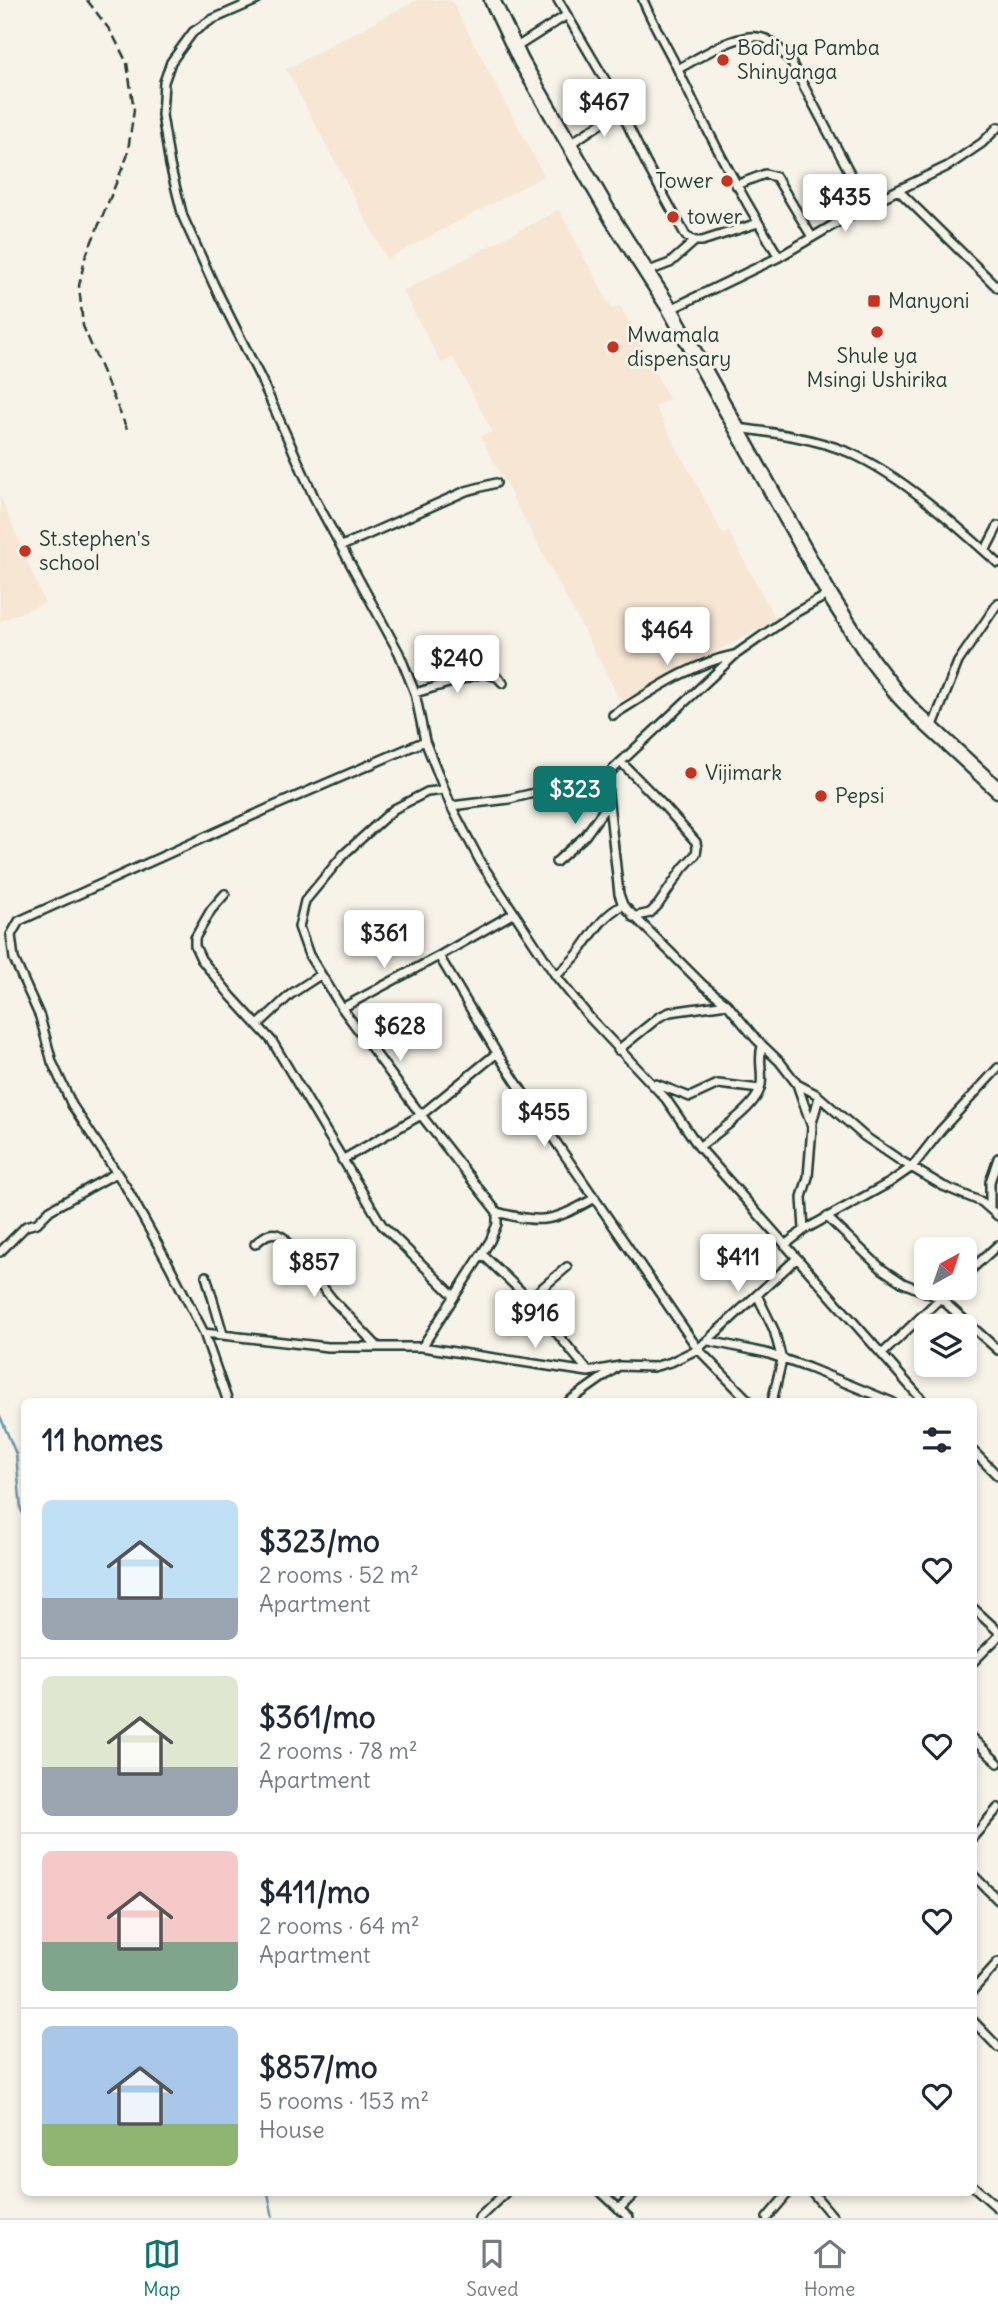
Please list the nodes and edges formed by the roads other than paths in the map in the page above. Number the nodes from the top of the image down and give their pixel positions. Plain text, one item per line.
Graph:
1 (257, 0) edge
2 (492, 0) edge
3 (558, 0) edge
4 (643, 0) edge
5 (567, 15) junction
6 (514, 48) junction
7 (678, 69) junction
8 (621, 110) junction
9 (998, 127) edge
10 (570, 144) junction
11 (736, 185) junction
12 (898, 190) junction
13 (867, 205) junction
14 (758, 223) junction
15 (812, 237) junction
16 (695, 242) junction
17 (779, 257) junction
18 (646, 272) junction
19 (998, 288) edge
20 (670, 309) junction
21 (738, 428) junction
22 (496, 483) dead end
23 (998, 526) edge
24 (342, 546) junction
25 (985, 551) junction
26 (998, 563) edge
27 (830, 594) junction
28 (998, 603) edge
29 (735, 655) junction
30 (503, 684) dead end
31 (415, 693) junction
32 (613, 715) dead end
33 (932, 729) junction
34 (425, 741) junction
35 (622, 763) junction
36 (606, 776) junction
37 (444, 790) junction
38 (998, 790) edge
39 (608, 804) junction
40 (452, 806) junction
41 (556, 862) dead end
42 (225, 894) dead end
43 (623, 905) junction
44 (514, 913) junction
45 (633, 916) junction
46 (439, 956) junction
47 (320, 975) junction
48 (556, 976) junction
49 (727, 1004) junction
50 (342, 1008) junction
51 (258, 1025) junction
52 (762, 1046) junction
53 (618, 1050) junction
54 (497, 1054) junction
55 (998, 1068) edge
56 (649, 1081) junction
57 (797, 1084) junction
58 (760, 1089) junction
59 (820, 1097) junction
60 (421, 1115) junction
61 (812, 1123) junction
62 (699, 1147) junction
63 (998, 1158) edge
64 (342, 1160) junction
65 (912, 1167) junction
66 (116, 1173) junction
67 (594, 1198) junction
68 (990, 1208) junction
69 (497, 1212) junction
70 (998, 1216) edge
71 (827, 1217) junction
72 (804, 1230) junction
73 (255, 1244) dead end
74 (785, 1245) junction
75 (998, 1245) edge
76 (0, 1252) edge
77 (482, 1254) junction
78 (796, 1259) junction
79 (977, 1264) edge
80 (567, 1267) dead end
81 (206, 1276) dead end
82 (914, 1287) edge
83 (453, 1295) junction
84 (757, 1295) junction
85 (529, 1299) junction
86 (938, 1300) edge
87 (942, 1300) edge
88 (204, 1333) junction
89 (223, 1334) junction
90 (709, 1340) junction
91 (377, 1346) junction
92 (422, 1347) junction
93 (698, 1349) junction
94 (998, 1350) edge
95 (882, 1354) junction
96 (782, 1360) junction
97 (620, 1366) junction
98 (589, 1372) junction
99 (227, 1398) edge
100 (574, 1398) edge
101 (746, 1398) edge
102 (773, 1398) edge
103 (882, 1398) edge
104 (920, 1398) edge
105 (977, 1455) edge
106 (998, 1476) edge
107 (977, 1612) edge
108 (998, 1631) edge
109 (998, 1637) edge
110 (977, 1658) edge
111 (977, 1743) edge
112 (998, 1763) edge
113 (998, 1808) edge
114 (977, 1832) edge
115 (977, 1879) edge
116 (998, 1900) edge
117 (998, 1962) edge
118 (977, 1986) edge
119 (977, 2025) edge
120 (998, 2047) edge
121 (977, 2190) edge
122 (502, 2196) edge
123 (605, 2196) edge
124 (632, 2196) edge
125 (785, 2196) edge
126 (816, 2196) edge
127 (998, 2208) edge
128 (619, 2209) junction
129 (479, 2218) edge
130 (629, 2218) edge
131 (767, 2218) edge
132 (834, 2218) edge

1 - 24 street
2 - 6 highway
3 - 5 street
4 - 7 street
5 - 6 street
5 - 8 street
6 - 10 highway
7 - 11 street
7 - 13 street
8 - 10 street
8 - 16 street
9 - 12 street
10 - 18 highway
11 - 14 street
11 - 15 street
12 - 13 street
12 - 19 street
13 - 15 street
14 - 16 street
14 - 17 street
15 - 17 street
16 - 18 street
17 - 20 street
18 - 20 highway
20 - 21 highway
21 - 25 street
21 - 27 highway
22 - 24 street
23 - 25 street
24 - 31 street
25 - 26 street
27 - 29 street
27 - 33 highway
28 - 33 street
29 - 32 street
29 - 35 street
30 - 31 street
31 - 34 street
33 - 38 highway
34 - 37 street
34 - 66 street
35 - 36 street
35 - 45 street
36 - 39 street
36 - 40 street
37 - 40 street
37 - 47 street
39 - 41 street
39 - 43 street
40 - 44 street
42 - 51 street
43 - 45 street
43 - 48 street
44 - 46 street
44 - 48 street
45 - 49 street
46 - 50 street
46 - 54 street
47 - 50 street
47 - 51 street
48 - 53 street
49 - 52 street
49 - 53 street
50 - 60 street
51 - 64 street
52 - 57 street
52 - 58 street
53 - 56 street
54 - 60 street
54 - 67 street
55 - 65 street
56 - 58 street
56 - 62 street
57 - 59 street
57 - 61 street
58 - 62 street
59 - 61 street
59 - 65 street
60 - 64 street
60 - 69 street
61 - 72 street
62 - 74 street
63 - 68 street
64 - 83 street
65 - 68 street
65 - 71 street
66 - 76 street
66 - 88 street
67 - 69 street
67 - 93 street
68 - 70 street
69 - 77 street
71 - 72 street
71 - 82 street
72 - 74 street
73 - 91 street
74 - 78 street
75 - 79 street
77 - 83 street
77 - 85 street
78 - 84 street
78 - 95 street
80 - 85 street
81 - 89 street
83 - 92 street
84 - 90 street
84 - 96 street
85 - 98 street
86 - 95 street
87 - 94 street
88 - 89 street
88 - 99 street
89 - 91 street
90 - 93 street
90 - 96 street
91 - 92 street
92 - 98 street
93 - 97 street
93 - 101 street
95 - 104 street
96 - 102 street
96 - 103 street
97 - 98 street
97 - 100 street
105 - 106 street
107 - 108 street
109 - 110 street
111 - 112 street
113 - 114 street
115 - 116 street
117 - 118 street
119 - 120 street
121 - 127 street
122 - 129 street
123 - 128 street
124 - 128 street
125 - 131 street
126 - 132 street
128 - 130 street

